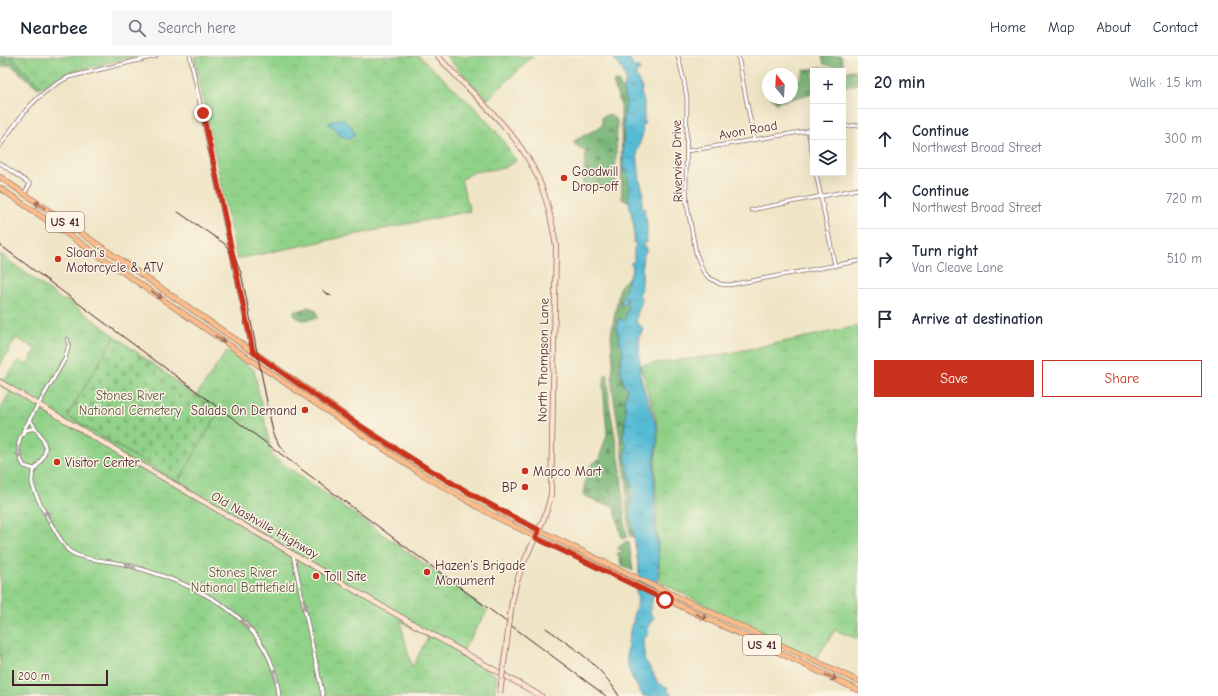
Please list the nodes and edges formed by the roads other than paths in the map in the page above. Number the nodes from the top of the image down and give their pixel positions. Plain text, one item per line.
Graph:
1 (156, 56) edge
2 (190, 56) edge
3 (438, 56) edge
4 (678, 56) edge
5 (738, 56) edge
6 (858, 125) edge
7 (846, 127) edge
8 (808, 130) joint
9 (754, 140) junction
10 (810, 141) edge
11 (0, 146) edge
12 (687, 151) junction
13 (0, 163) edge
14 (817, 176) edge
15 (0, 178) edge
16 (0, 188) edge
17 (858, 189) edge
18 (24, 194) junction
19 (821, 197) junction
20 (19, 200) junction
21 (751, 210) dead end
22 (61, 220) junction
23 (57, 227) junction
24 (858, 261) edge
25 (835, 266) junction
26 (130, 267) junction
27 (126, 274) junction
28 (193, 311) junction
29 (188, 317) junction
30 (67, 339) dead end
31 (253, 352) junction
32 (249, 358) junction
33 (294, 380) junction
34 (0, 382) edge
35 (290, 387) junction
36 (38, 404) junction
37 (345, 415) junction
38 (30, 420) junction
39 (341, 421) junction
40 (36, 430) junction
41 (23, 432) junction
42 (381, 439) junction
43 (377, 446) junction
44 (424, 467) junction
45 (34, 469) junction
46 (420, 473) junction
47 (452, 483) junction
48 (448, 490) junction
49 (539, 530) junction
50 (536, 538) junction
51 (293, 554) junction
52 (775, 642) junction
53 (772, 650) junction
54 (815, 661) junction
55 (812, 668) junction
56 (858, 681) edge
57 (858, 690) edge
58 (500, 695) edge
59 (279, 696) edge
60 (323, 696) edge
61 (542, 696) edge

1 - 11 street
2 - 31 street
3 - 49 main road, North Thompson Lane
4 - 12 street, Riverview Drive
5 - 9 street
6 - 7 street
8 - 9 street, Avon Road
8 - 10 street
9 - 12 street, Avon Road
12 - 25 street, Riverview Drive
13 - 18 street
14 - 19 street
15 - 18 main road, US 41
16 - 20 main road, US 41
17 - 19 street
18 - 20 main road
22 -> 18 main road, US 41
19 - 21 street
19 - 25 street
20 - 23 main road, US 41
22 - 23 main road
22 - 26 main road, US 41
23 - 27 main road, US 41
24 - 25 street, Riverview Drive
26 - 27 main road
26 - 28 main road, US 41
27 -> 29 main road, US 41
28 - 29 main road
28 - 31 main road, US 41
29 -> 32 main road, US 41
30 - 36 street
31 - 32 main road
31 - 33 main road, US 41
32 - 35 main road, US 41
33 - 35 main road
33 - 37 main road, US 41
34 - 36 main road, Old Nashville Highway
35 - 39 main road, US 41
36 - 38 street
36 - 51 main road, Old Nashville Highway
37 - 39 main road
37 - 42 main road, US 41
38 - 40 street
38 - 41 street
39 - 43 main road, US 41
40 - 41 street
40 - 45 street
41 -> 45 street
42 - 43 main road
42 - 44 main road, US 41
43 - 46 main road, US 41
44 - 46 main road
44 - 47 main road, US 41
59 -> 45 street
46 - 48 main road, US 41
47 - 48 main road
47 - 49 main road, US 41
48 - 50 main road, US 41
49 - 50 main road, North Thompson Lane
49 - 52 main road, US 41
50 -> 53 main road, US 41
50 - 58 main road, North Thompson Lane, bridge
51 -> 60 street
51 - 61 main road, Old Nashville Highway
52 - 53 main road
52 - 54 main road, US 41
53 - 55 main road, US 41
54 - 55 main road
54 - 56 main road, US 41
55 -> 57 main road, US 41

